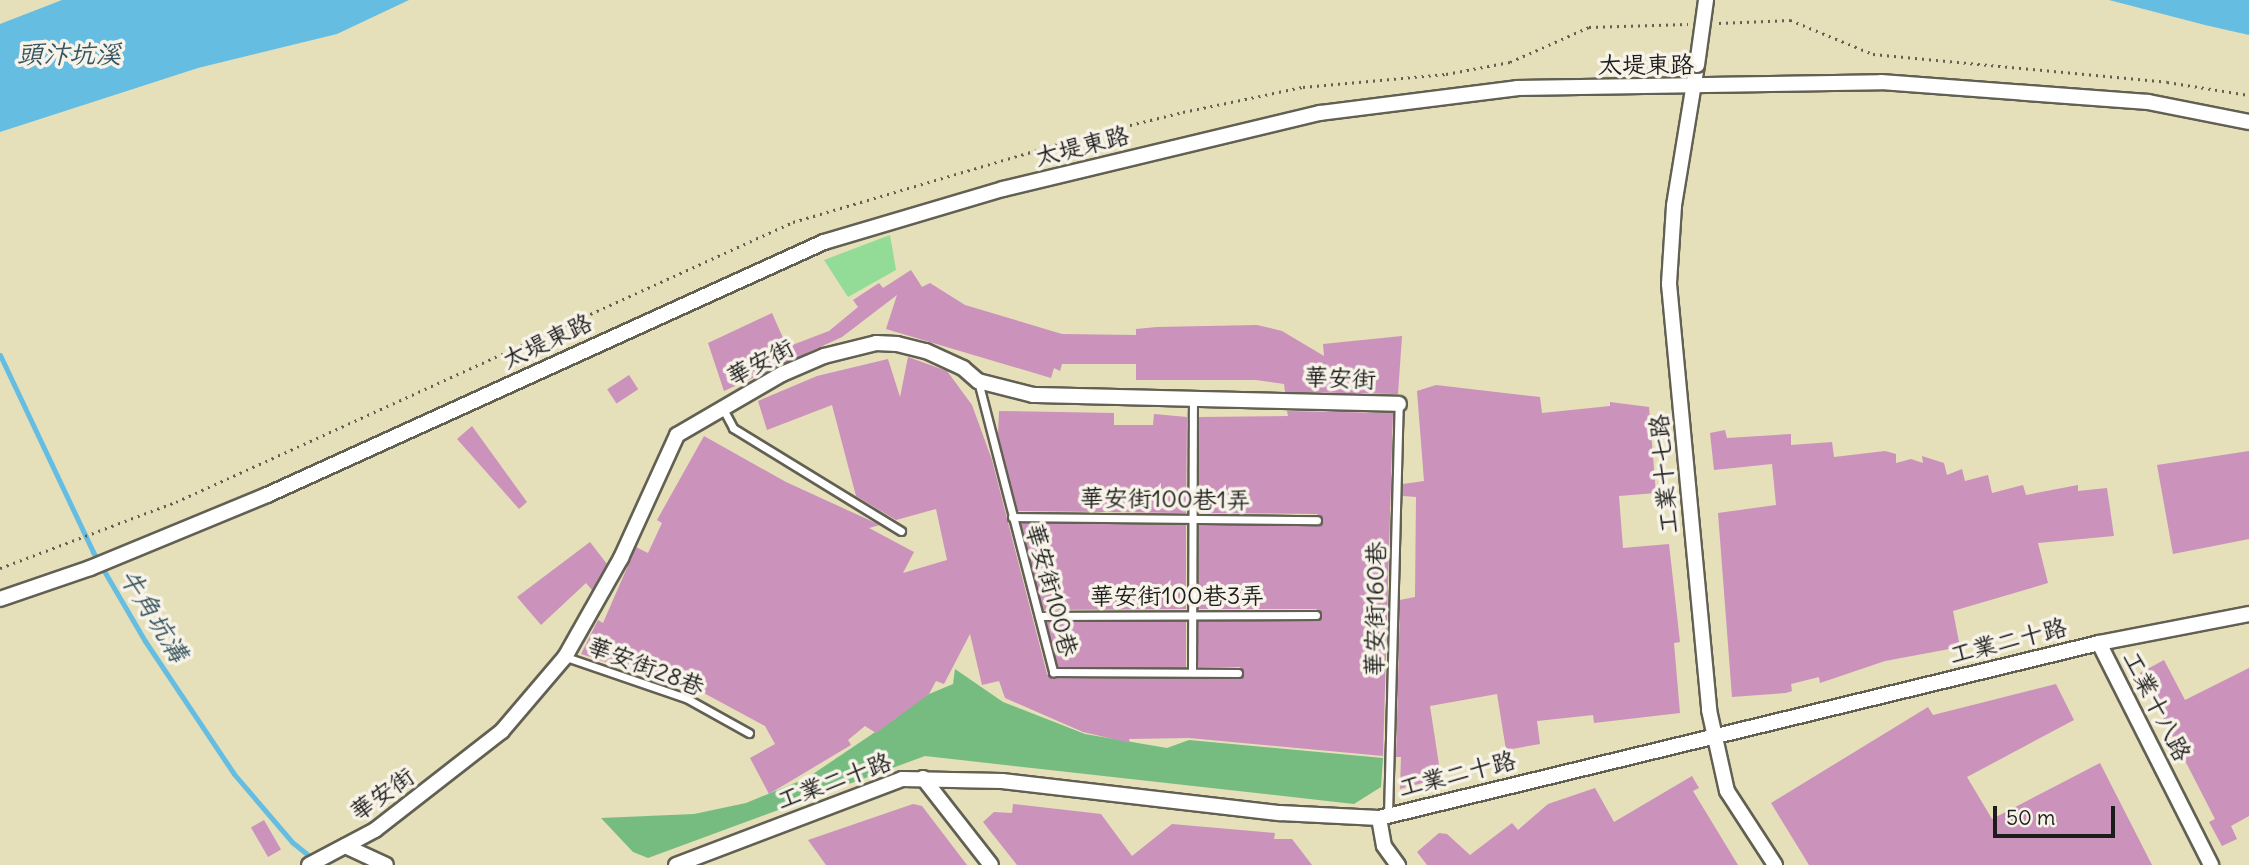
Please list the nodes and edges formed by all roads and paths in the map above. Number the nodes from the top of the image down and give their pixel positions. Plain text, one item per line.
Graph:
1 (1706, 0) edge
2 (1710, 23) dead end
3 (1696, 24) dead end
4 (1690, 88) junction
5 (2249, 95) edge
6 (2249, 122) edge
7 (978, 380) junction
8 (1193, 397) junction
9 (1399, 404) joint
10 (721, 407) junction
11 (1012, 517) junction
12 (1193, 518) junction
13 (1317, 520) dead end
14 (901, 531) dead end
15 (0, 568) edge
16 (0, 599) edge
17 (2249, 614) edge
18 (1193, 615) junction
19 (1316, 615) dead end
20 (1039, 616) junction
21 (2099, 643) junction
22 (565, 657) junction
23 (1192, 672) junction
24 (1238, 673) dead end
25 (749, 733) dead end
26 (1712, 737) junction
27 (923, 778) junction
28 (1384, 816) junction
29 (338, 848) junction
30 (309, 865) edge
31 (386, 865) edge
32 (676, 865) edge
33 (991, 865) edge
34 (1398, 865) edge
35 (1775, 865) edge
36 (2211, 865) edge

1 - 4 street, 工業十七路, bridge
2 - 5 path
3 - 15 path
4 - 6 street, 太堤東路
4 - 16 street, 太堤東路
4 - 26 street, 工業十七路
7 - 8 street, 華安街
7 - 10 street, 華安街
7 - 11 lane, 華安街100巷
8 - 9 street, 華安街
8 - 12 lane
9 - 28 lane, 華安街160巷
10 - 14 lane
10 - 22 street, 華安街
11 - 12 lane, 華安街100巷1弄
11 - 20 lane, 華安街100巷
12 - 13 lane, 華安街100巷1弄
12 - 18 lane
17 - 21 street, 工業二十路
18 - 19 lane, 華安街100巷3弄
18 - 20 lane, 華安街100巷3弄
18 - 23 lane
20 - 23 lane, 華安街100巷
21 - 26 street, 工業二十路
21 - 36 street, 工業十八路
22 - 25 lane, 華安街28巷
22 - 29 street, 華安街
23 - 24 lane, 華安街100巷
26 - 28 street, 工業二十路
26 - 35 street, 工業十七路
27 - 28 street, 工業二十路
27 - 32 street, 工業二十路
27 - 33 street
28 - 34 street
29 - 30 street, 華安街
29 - 31 street

